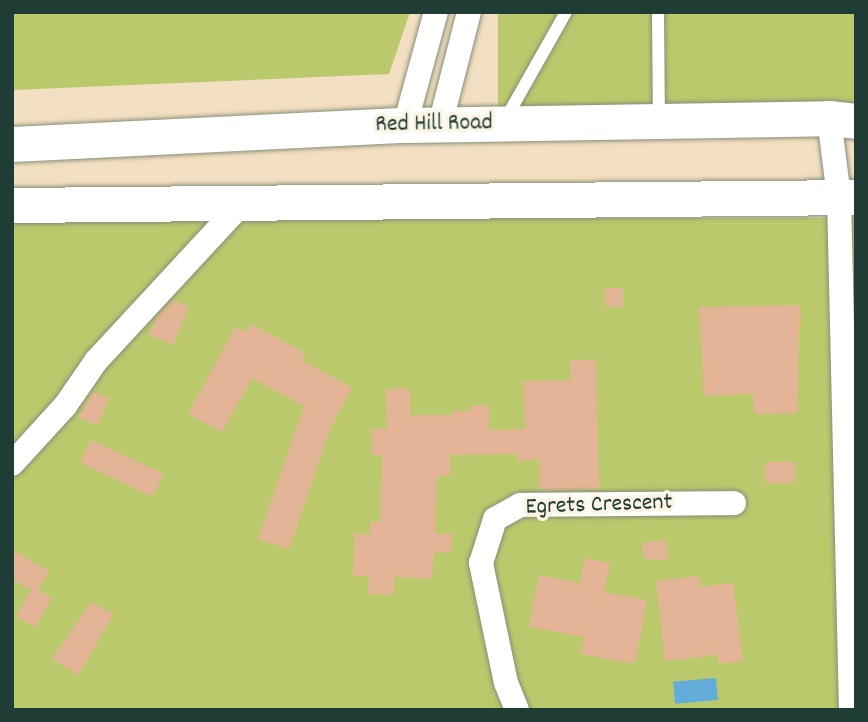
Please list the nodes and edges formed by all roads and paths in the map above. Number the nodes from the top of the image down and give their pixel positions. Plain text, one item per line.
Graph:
1 (436, 12) edge
2 (469, 12) edge
3 (566, 12) edge
4 (658, 12) edge
5 (843, 119) edge
6 (659, 121) junction
7 (503, 124) junction
8 (405, 125) junction
9 (440, 125) junction
10 (12, 144) edge
11 (847, 197) edge
12 (246, 200) junction
13 (12, 205) edge
14 (12, 464) edge
15 (851, 481) edge
16 (734, 503) dead end
17 (517, 710) edge
18 (851, 710) edge

1 - 8 street
2 - 9 street
3 - 7 lane
4 - 6 lane
5 - 6 main road, Red Hill Road
5 - 11 street
6 - 7 main road, Red Hill Road
7 - 9 main road, Red Hill Road
8 - 9 main road, Red Hill Road
8 - 10 main road, Red Hill Road
11 - 12 main road
11 - 15 street
12 - 13 main road
12 - 14 street
15 - 18 street
16 - 17 street, Egrets Crescent

